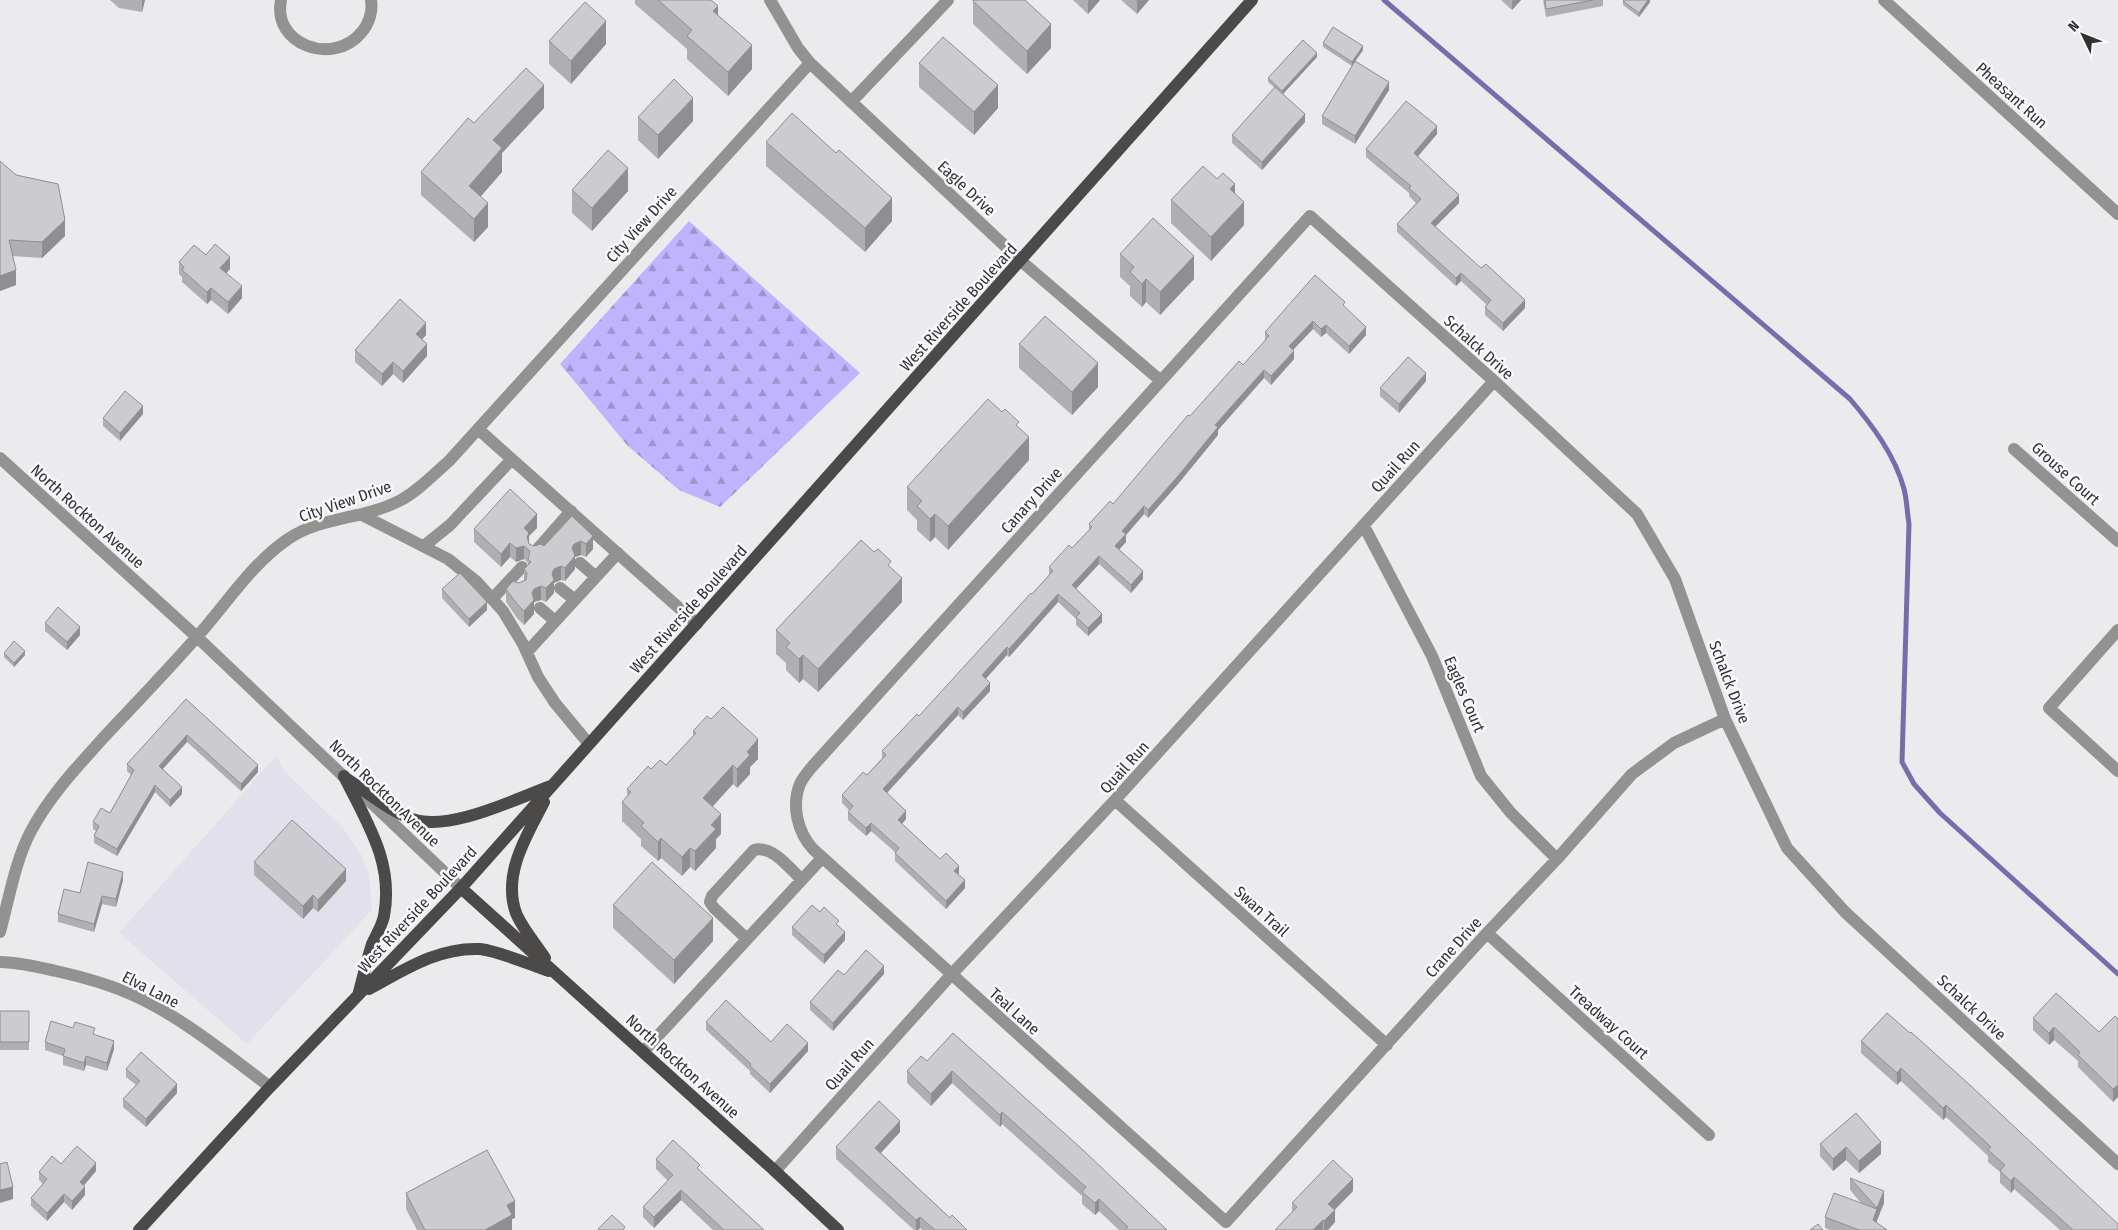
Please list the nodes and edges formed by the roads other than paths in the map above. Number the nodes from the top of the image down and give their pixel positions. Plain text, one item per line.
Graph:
1 (281, 0) edge
2 (372, 0) edge
3 (770, 0) edge
4 (948, 0) edge
5 (1252, 0) edge
6 (1884, 0) edge
7 (810, 64) junction
8 (851, 102) junction
9 (2118, 214) edge
10 (1310, 216) joint
11 (1021, 261) junction
12 (1161, 381) junction
13 (1494, 382) junction
14 (478, 429) junction
15 (2014, 449) dead end
16 (0, 458) edge
17 (512, 459) junction
18 (571, 511) junction
19 (362, 514) junction
20 (1364, 526) junction
21 (2118, 541) edge
22 (424, 546) junction
23 (535, 552) edge
24 (618, 553) junction
25 (580, 563) dead end
26 (522, 567) dead end
27 (596, 577) junction
28 (560, 588) dead end
29 (492, 599) junction
30 (574, 600) junction
31 (540, 608) dead end
32 (556, 621) junction
33 (697, 624) junction
34 (2118, 630) edge
35 (197, 637) junction
36 (527, 652) junction
37 (1725, 719) junction
38 (589, 744) junction
39 (2118, 771) edge
40 (344, 776) junction
41 (553, 785) junction
42 (1115, 800) junction
43 (797, 815) joint
44 (822, 858) junction
45 (1557, 859) junction
46 (802, 880) junction
47 (461, 888) junction
48 (0, 932) edge
49 (1487, 933) junction
50 (747, 939) junction
51 (0, 962) edge
52 (554, 972) junction
53 (951, 975) junction
54 (358, 995) junction
55 (1387, 1045) junction
56 (643, 1052) junction
57 (270, 1087) junction
58 (1709, 1135) dead end
59 (2118, 1164) edge
60 (775, 1171) junction
61 (1226, 1222) joint
62 (139, 1230) edge
63 (838, 1230) edge

1 - 2 street
3 - 7 street, Eagle Drive
4 - 8 street
5 - 11 main road, West Riverside Boulevard
6 - 9 street, Pheasant Run
7 - 8 street, Eagle Drive
7 - 14 street, City View Drive
8 - 11 street, Eagle Drive
10 - 12 street, Canary Drive
10 - 13 street, Schalck Drive
11 - 12 street, Eagle Drive
11 - 33 main road, West Riverside Boulevard
12 - 43 street, Canary Drive
13 - 20 street, Quail Run
13 - 37 street, Schalck Drive
14 - 17 street
14 - 19 street, City View Drive
15 - 21 street, Grouse Court
16 - 35 street, North Rockton Avenue
17 - 18 street
17 - 22 street
18 - 23 street
18 - 24 street
19 - 22 street
19 - 35 street, City View Drive
20 - 42 street, Quail Run
20 - 45 street, Eagles Court
22 - 29 street
24 - 27 street
24 - 33 street
25 - 27 street
26 - 29 street
27 - 30 street
28 - 30 street
29 - 36 street
30 - 32 street
31 - 32 street
32 - 36 street
33 - 38 main road, West Riverside Boulevard
34 - 39 street
35 - 40 street, North Rockton Avenue
35 - 48 street, City View Drive
36 - 38 street
37 - 45 street, Crane Drive
37 - 59 street, Schalck Drive
38 - 41 main road, West Riverside Boulevard
40 - 41 main road
40 - 47 street, North Rockton Avenue
40 - 54 main road
41 - 47 main road, West Riverside Boulevard
41 - 52 main road
42 - 53 street, Quail Run
42 - 55 street, Swan Trail
43 - 44 street, Teal Lane
44 - 46 street
44 - 53 street, Teal Lane
45 - 49 street, Crane Drive
46 - 50 street
46 - 50 street
47 - 52 main road, North Rockton Avenue
47 - 54 main road, West Riverside Boulevard
49 - 55 street, Crane Drive
49 - 58 street, Treadway Court
50 - 56 street
51 - 57 street, Elva Lane
52 - 54 main road
52 - 56 main road, North Rockton Avenue
53 - 60 street, Quail Run
53 - 61 street, Teal Lane
54 - 57 main road, West Riverside Boulevard
55 - 61 street, Crane Drive
56 - 60 main road, North Rockton Avenue
57 - 62 main road, West Riverside Boulevard
60 - 63 main road, North Rockton Avenue

